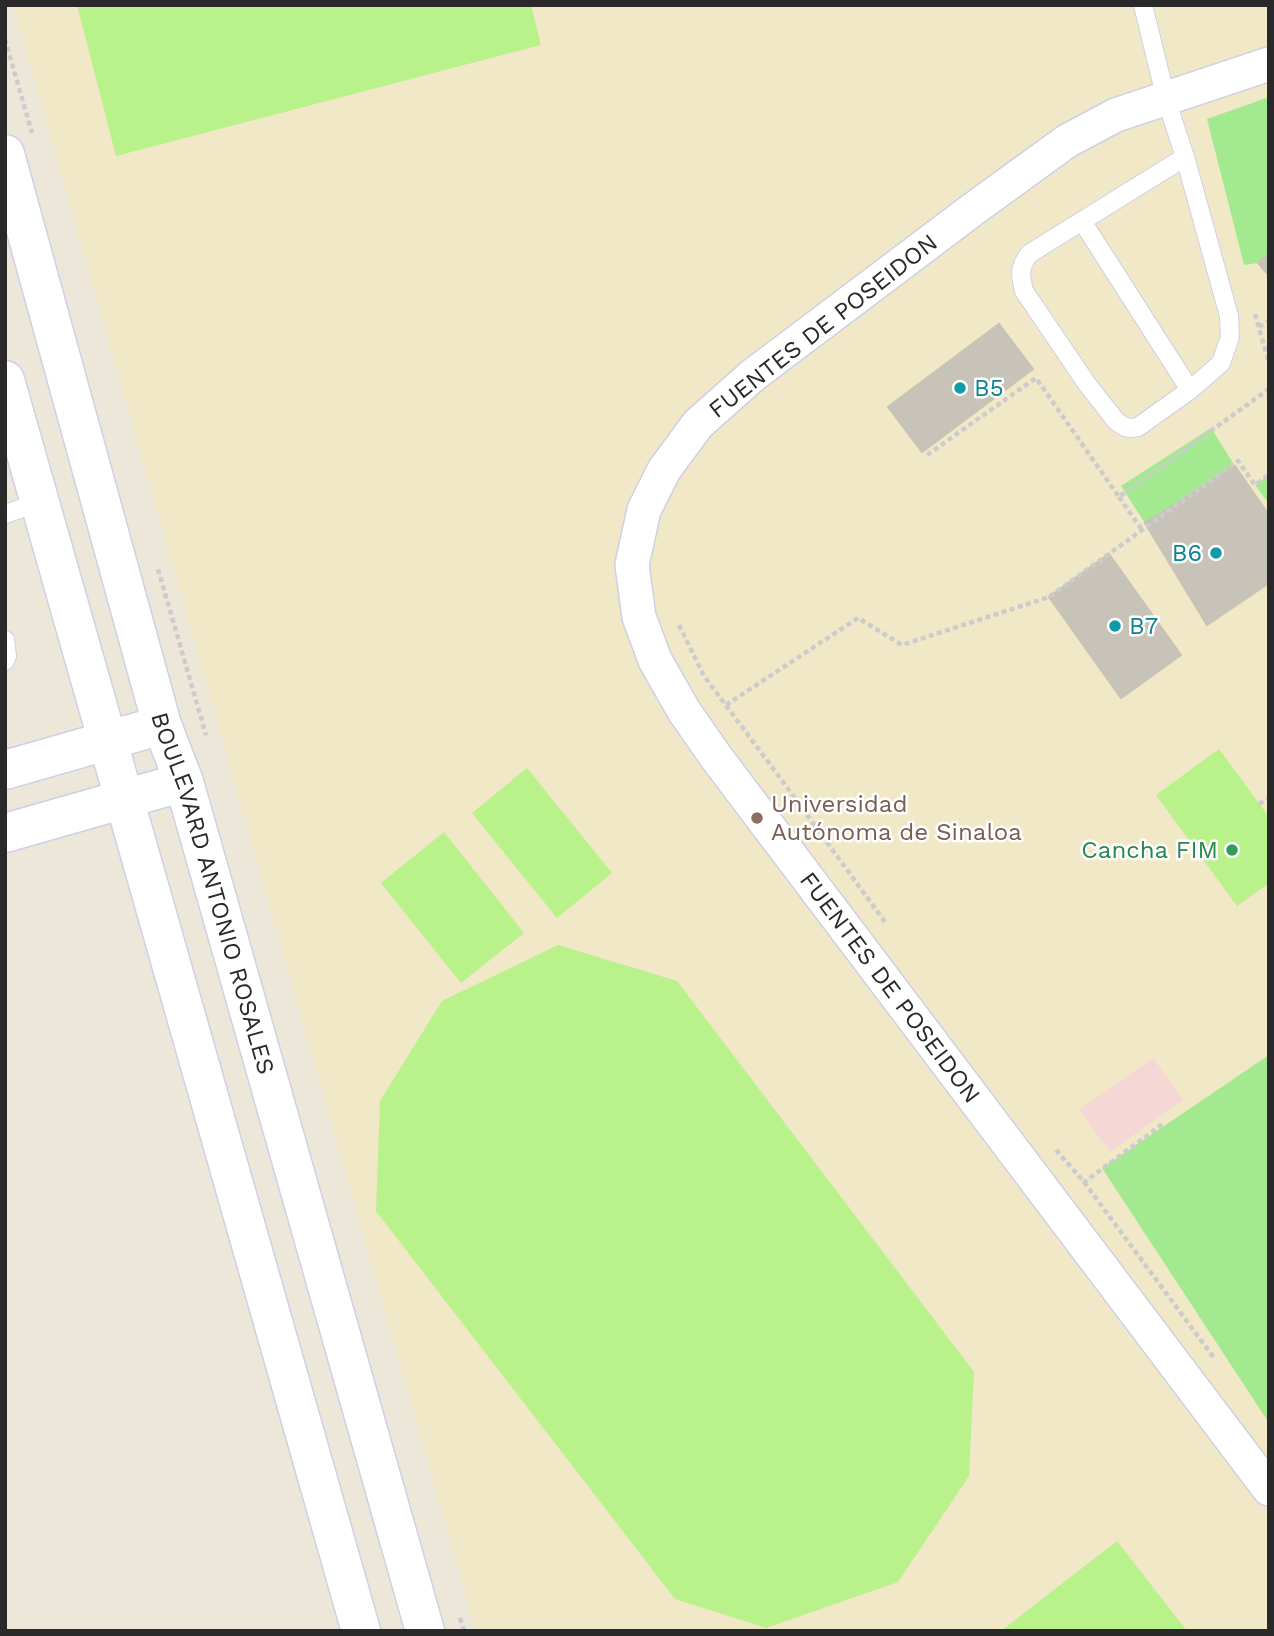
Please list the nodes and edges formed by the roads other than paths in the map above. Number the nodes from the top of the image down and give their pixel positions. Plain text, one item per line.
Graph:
1 (1143, 5) edge
2 (1269, 64) edge
3 (1166, 99) junction
4 (5, 154) edge
5 (1185, 157) junction
6 (1082, 222) junction
7 (5, 380) edge
8 (1190, 390) junction
9 (23, 508) edge
10 (5, 640) edge
11 (5, 661) edge
12 (162, 725) junction
13 (108, 741) junction
14 (5, 770) edge
15 (184, 782) junction
16 (125, 799) junction
17 (5, 833) edge
18 (1269, 1489) edge
19 (361, 1631) edge
20 (425, 1631) edge

1 - 3 lane
2 - 3 street, FUENTES DE POSEIDON
3 - 5 lane
3 - 18 street, FUENTES DE POSEIDON
4 - 12 main road, BOULEVARD ANTONIO ROSALES
5 - 6 lane
5 - 8 lane
6 - 8 lane
6 - 8 lane
7 - 9 main road
9 - 13 main road
10 - 11 lane
12 - 13 main road
12 - 15 main road, BOULEVARD ANTONIO ROSALES
13 - 14 main road
13 - 16 main road
15 - 16 main road
15 - 20 main road, BOULEVARD ANTONIO ROSALES
16 - 17 main road
16 - 19 main road

